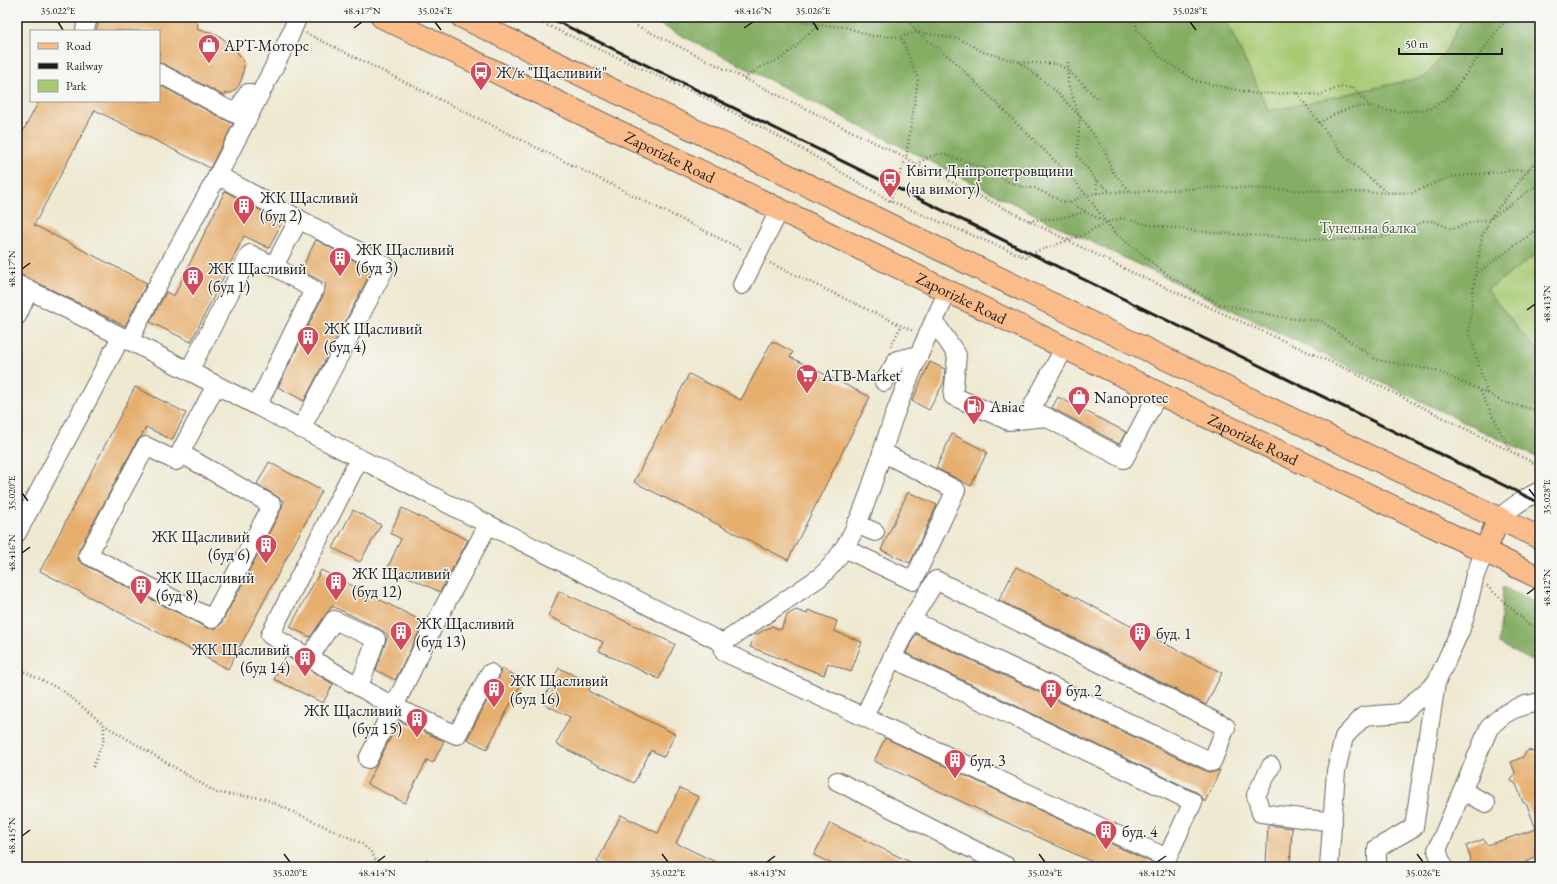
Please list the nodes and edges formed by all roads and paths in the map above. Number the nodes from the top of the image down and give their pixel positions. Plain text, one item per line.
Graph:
1 (89, 17) edge
2 (290, 17) edge
3 (382, 17) edge
4 (462, 17) edge
5 (529, 17) edge
6 (619, 17) edge
7 (785, 17) edge
8 (906, 17) edge
9 (1134, 17) edge
10 (1513, 17) edge
11 (300, 24) edge
12 (820, 25) junction
13 (86, 30) edge
14 (916, 32) junction
15 (901, 37) junction
16 (1019, 62) junction
17 (1068, 62) dead end
18 (1068, 70) junction
19 (160, 74) edge
20 (744, 79) junction
21 (1297, 93) junction
22 (1098, 100) dead end
23 (1370, 106) junction
24 (1080, 117) junction
25 (1319, 123) junction
26 (1540, 153) edge
27 (906, 158) junction
28 (916, 164) junction
29 (1529, 169) junction
30 (217, 175) junction
31 (1096, 180) junction
32 (1540, 182) edge
33 (1111, 192) junction
34 (1131, 192) junction
35 (1097, 193) junction
36 (1387, 193) junction
37 (1085, 195) junction
38 (890, 201) junction
39 (1070, 202) junction
40 (780, 209) junction
41 (1086, 212) junction
42 (299, 219) junction
43 (1490, 219) junction
44 (1029, 221) junction
45 (1107, 222) junction
46 (1540, 227) edge
47 (1067, 240) junction
48 (741, 249) dead end
49 (769, 263) dead end
50 (274, 266) junction
51 (1475, 275) junction
52 (742, 285) dead end
53 (23, 287) edge
54 (948, 290) junction
55 (17, 316) edge
56 (934, 321) junction
57 (901, 326) junction
58 (926, 337) junction
59 (125, 339) junction
60 (894, 341) dead end
61 (1065, 347) junction
62 (919, 355) junction
63 (189, 371) junction
64 (884, 382) dead end
65 (216, 385) junction
66 (1480, 390) junction
67 (1159, 392) junction
68 (1487, 393) junction
69 (257, 406) junction
70 (1540, 411) edge
71 (1047, 417) junction
72 (301, 429) junction
73 (1510, 451) junction
74 (882, 452) junction
75 (180, 453) junction
76 (359, 459) junction
77 (1540, 466) edge
78 (1540, 491) edge
79 (1499, 518) junction
80 (856, 524) junction
81 (488, 525) junction
82 (875, 532) dead end
83 (17, 533) edge
84 (1540, 538) edge
85 (844, 548) junction
86 (1485, 552) junction
87 (1475, 574) junction
88 (1540, 578) edge
89 (911, 620) junction
90 (1540, 631) edge
91 (723, 643) junction
92 (309, 658) junction
93 (892, 658) junction
94 (17, 668) edge
95 (490, 673) dead end
96 (1436, 683) junction
97 (359, 686) junction
98 (1540, 702) edge
99 (394, 707) junction
100 (864, 717) junction
101 (104, 725) junction
102 (368, 759) dead end
103 (1270, 766) dead end
104 (93, 767) dead end
105 (837, 781) dead end
106 (1462, 791) junction
107 (1486, 802) dead end
108 (1333, 822) junction
109 (428, 858) dead end
110 (380, 867) edge
111 (423, 867) edge
112 (1008, 867) edge
113 (1329, 867) edge
114 (1378, 867) edge
115 (1442, 867) edge

1 - 13 street
2 - 19 street
3 - 40 main road, Zaporizke Road
4 - 79 main road, Zaporizke Road
5 - 38 path
6 - 20 path
7 - 12 path
8 - 14 path
9 - 21 path
10 - 23 path
11 - 30 street
11 - 48 path
12 - 15 path
12 - 20 path
14 - 15 path
14 - 16 path
14 - 37 path
15 - 27 path
16 - 18 path
16 - 24 path
17 - 18 path
18 - 22 path
18 - 24 path
20 - 27 path
21 - 23 path
21 - 25 path
23 - 25 path
24 - 31 path
24 - 34 path
25 - 36 path
26 - 29 path
27 - 28 path
27 - 38 path
28 - 39 path
28 - 44 path
29 - 36 path
29 - 43 path
30 - 42 street
30 - 59 street
31 - 33 path
31 - 35 path
32 - 43 path
33 - 34 path
33 - 35 path
34 - 36 path
35 - 37 path
37 - 39 path
37 - 45 path
38 - 47 path
39 - 41 path
40 - 52 street
40 - 54 main road, Zaporizke Road
41 - 44 path
41 - 45 path
42 - 50 street
42 - 72 street
43 - 45 path
43 - 51 path
44 - 47 path
45 - 47 path
45 - 66 path
46 - 51 path
47 - 73 path
49 - 57 path
50 - 63 street
50 - 69 street
51 - 68 path
53 - 55 street
53 - 59 street
54 - 56 street
54 - 61 main road, Zaporizke Road
56 - 58 street
56 - 71 street
57 - 58 path
57 - 60 path
58 - 62 street
59 - 63 street
59 - 83 street
61 - 67 main road, Zaporizke Road
61 - 71 street
62 - 64 street
62 - 74 street
63 - 65 street
65 - 69 street
65 - 75 street
66 - 68 path
66 - 73 path
67 - 71 street
67 - 86 main road, Zaporizke Road
68 - 70 path
69 - 72 street
72 - 76 street
73 - 77 path
74 - 80 street
74 - 85 street
75 - 75 street
76 - 81 street
76 - 92 street
78 - 79 street
79 - 84 main road, Zaporizke Road
79 - 86 main road
80 - 82 street
80 - 85 street
81 - 91 street
81 - 99 street
85 - 91 street
86 - 87 street
86 - 88 main road, Zaporizke Road
87 - 90 path
87 - 96 street
89 - 89 street
89 - 93 street
91 - 100 street
92 - 97 street
92 - 97 street
93 - 100 street
93 - 100 street
94 - 101 path
95 - 99 street
96 - 108 street
96 - 114 street
97 - 99 street
98 - 106 street
99 - 102 street
101 - 104 path
101 - 110 path
103 - 108 street
105 - 112 street
106 - 107 street
106 - 115 street
108 - 113 street
109 - 111 path

